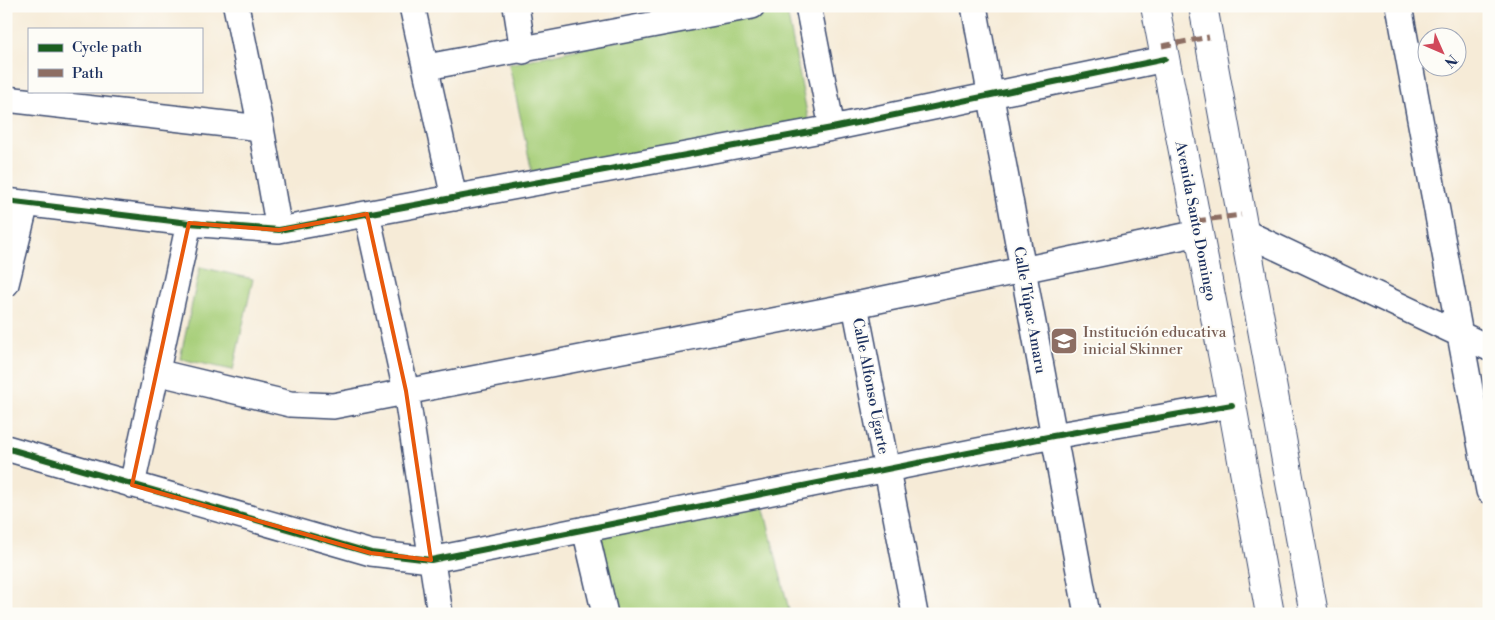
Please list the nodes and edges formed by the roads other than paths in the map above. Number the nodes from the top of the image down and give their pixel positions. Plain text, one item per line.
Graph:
1 (236, 6) edge
2 (412, 6) edge
3 (516, 6) edge
4 (752, 6) edge
5 (808, 6) edge
6 (974, 6) edge
7 (1155, 6) edge
8 (1203, 6) edge
9 (1399, 6) edge
10 (523, 51) junction
11 (1165, 59) junction
12 (427, 67) junction
13 (990, 95) junction
14 (6, 99) edge
15 (261, 128) junction
16 (832, 128) junction
17 (454, 198) junction
18 (16, 202) edge
19 (367, 214) junction
20 (189, 224) junction
21 (279, 230) junction
22 (1244, 232) junction
23 (1198, 233) junction
24 (1022, 268) junction
25 (6, 284) edge
26 (855, 305) junction
27 (1459, 334) junction
28 (1489, 348) edge
29 (156, 372) junction
30 (406, 391) junction
31 (1232, 405) junction
32 (1054, 436) junction
33 (6, 448) edge
34 (887, 468) junction
35 (132, 485) junction
36 (1489, 491) edge
37 (585, 529) junction
38 (431, 560) junction
39 (440, 614) edge
40 (605, 614) edge
41 (915, 614) edge
42 (1087, 614) edge
43 (1270, 614) edge
44 (1314, 614) edge

1 - 15 street
2 - 12 street
3 - 10 street
4 - 10 street
5 - 16 street
6 - 13 street, Calle Túpac Amaru
7 - 11 street, Avenida Santo Domingo
8 - 22 street
9 - 27 street
10 - 12 street
11 - 13 street
11 - 23 street, Avenida Santo Domingo
12 - 17 street
13 - 16 street
13 - 24 street, Calle Túpac Amaru
14 - 15 street
15 - 21 street
16 - 17 street
17 - 19 street
18 - 20 street
18 - 25 street
19 - 21 street
19 - 30 street
20 - 21 street
20 - 29 street
22 - 27 street
22 - 44 street
23 - 24 street
23 - 31 street, Avenida Santo Domingo
24 - 26 street
24 - 32 street, Calle Túpac Amaru
26 - 30 street
26 - 34 street, Calle Alfonso Ugarte
27 - 28 street
27 - 36 street
29 - 30 street
29 - 35 street
30 - 38 street
31 - 32 street
31 - 43 street, Avenida Santo Domingo
32 - 34 street
32 - 42 street, Calle Túpac Amaru
33 - 35 street
34 - 37 street
34 - 41 street, Calle Alfonso Ugarte
35 - 38 street
37 - 38 street
37 - 40 street
38 - 39 street

